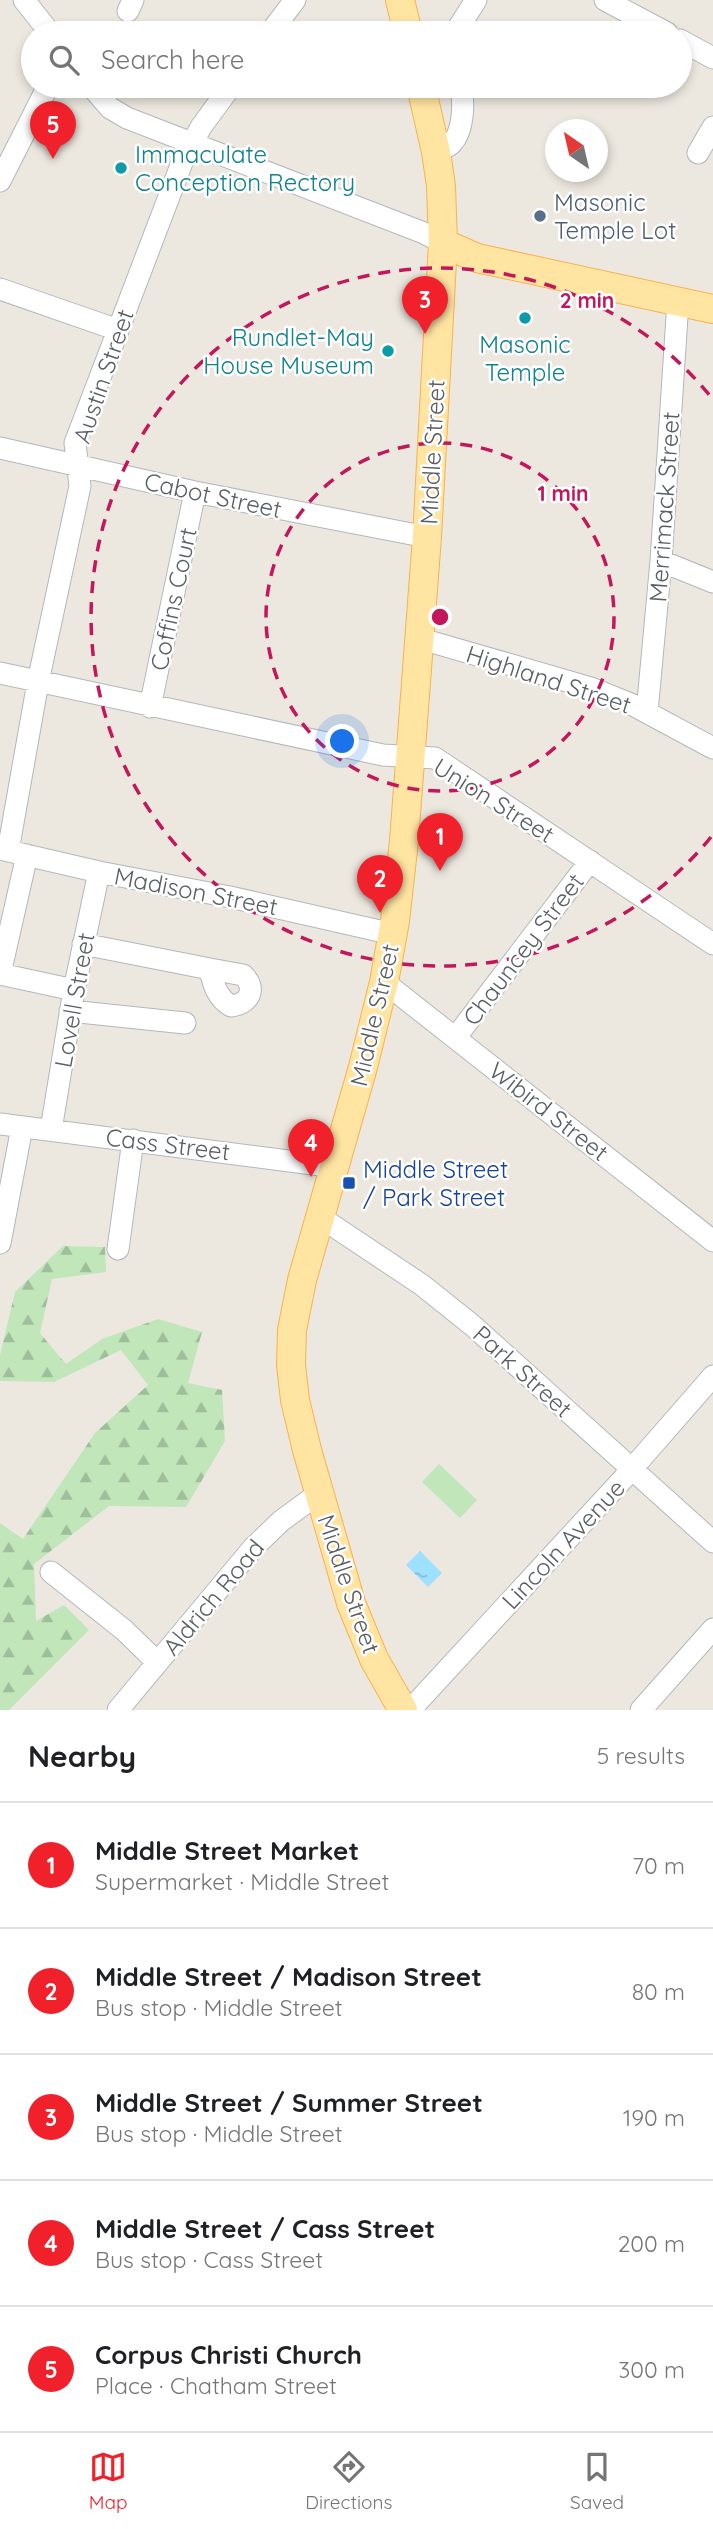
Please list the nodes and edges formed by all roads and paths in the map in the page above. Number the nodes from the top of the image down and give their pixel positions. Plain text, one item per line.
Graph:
1 (24, 0) edge
2 (295, 0) edge
3 (400, 0) edge
4 (476, 0) edge
5 (605, 0) edge
6 (41, 21) edge
7 (279, 21) edge
8 (405, 21) edge
9 (463, 21) edge
10 (644, 21) edge
11 (692, 47) edge
12 (713, 58) edge
13 (42, 98) edge
14 (100, 98) edge
15 (223, 98) edge
16 (424, 98) edge
17 (462, 98) edge
18 (713, 127) edge
19 (191, 144) junction
20 (436, 152) junction
21 (698, 153) dead end
22 (0, 181) edge
23 (443, 243) junction
24 (0, 289) edge
25 (678, 301) junction
26 (713, 309) edge
27 (118, 330) junction
28 (0, 448) edge
29 (78, 466) junction
30 (195, 492) junction
31 (427, 537) junction
32 (661, 561) junction
33 (713, 582) edge
34 (418, 638) junction
35 (0, 673) edge
36 (38, 682) junction
37 (150, 706) junction
38 (647, 712) junction
39 (713, 748) edge
40 (411, 757) junction
41 (12, 852) edge
42 (590, 860) junction
43 (99, 872) junction
44 (393, 934) junction
45 (83, 944) junction
46 (713, 944) edge
47 (210, 969) dead end
48 (384, 982) junction
49 (72, 1001) junction
50 (185, 1023) dead end
51 (456, 1037) junction
52 (0, 1124) edge
53 (22, 1127) junction
54 (51, 1130) junction
55 (133, 1140) junction
56 (336, 1167) junction
57 (320, 1217) junction
58 (713, 1241) edge
59 (0, 1243) edge
60 (118, 1249) dead end
61 (713, 1376) edge
62 (633, 1468) junction
63 (318, 1494) junction
64 (713, 1542) edge
65 (51, 1572) dead end
66 (713, 1629) edge
67 (158, 1662) junction
68 (118, 1710) edge
69 (403, 1710) edge
70 (410, 1710) edge
71 (641, 1710) edge

1 - 6 street
2 - 7 street
3 - 8 main road
4 - 9 street
5 - 10 street
11 - 12 street
13 - 22 street
14 - 19 street
15 - 19 street, Austin Street
16 - 20 main road, Middle Street
17 - 20 street
18 - 21 street
19 - 23 street
19 - 27 street, Austin Street
20 - 23 main road, Middle Street
23 - 25 main road
23 - 31 main road, Middle Street
24 - 27 street
25 - 26 main road
25 - 32 street, Merrimack Street
27 - 29 street, Austin Street
28 - 29 street, Cabot Street
29 - 30 street, Cabot Street
29 - 36 street, Austin Street
30 - 31 street, Cabot Street
30 - 37 street, Coffins Court
31 - 34 main road, Middle Street
32 - 33 street
32 - 38 street, Merrimack Street
34 - 38 street, Highland Street
34 - 40 main road, Middle Street
35 - 36 street, Union Street
36 - 37 street, Union Street
36 - 41 street, Austin Street
37 - 40 street, Union Street
38 - 39 street, Highland Street
40 - 42 street, Union Street
40 - 44 main road, Middle Street
41 - 43 street, Madison Street
41 - 49 street, Austin Street
42 - 46 street, Union Street
42 - 51 street, Chauncey Street
43 - 44 street, Madison Street
43 - 45 street, Lovell Street
44 - 48 main road, Middle Street
45 - 47 street
45 - 49 street, Lovell Street
48 - 51 street, Wibird Street
48 - 56 main road, Middle Street
49 - 50 street
49 - 54 street, Lovell Street
51 - 58 street, Wibird Street
52 - 53 street, Cass Street
53 - 54 street, Cass Street
53 - 59 street
54 - 55 street, Cass Street
55 - 56 street, Cass Street
55 - 60 street
56 - 57 main road, Middle Street
57 - 62 street, Park Street
57 - 63 main road, Middle Street
61 - 62 street, Lincoln Avenue
62 - 64 street, Park Street
62 - 70 street, Lincoln Avenue
63 - 67 street, Aldrich Road
63 - 69 main road, Middle Street
65 - 67 street
66 - 71 street
67 - 68 street, Aldrich Road

